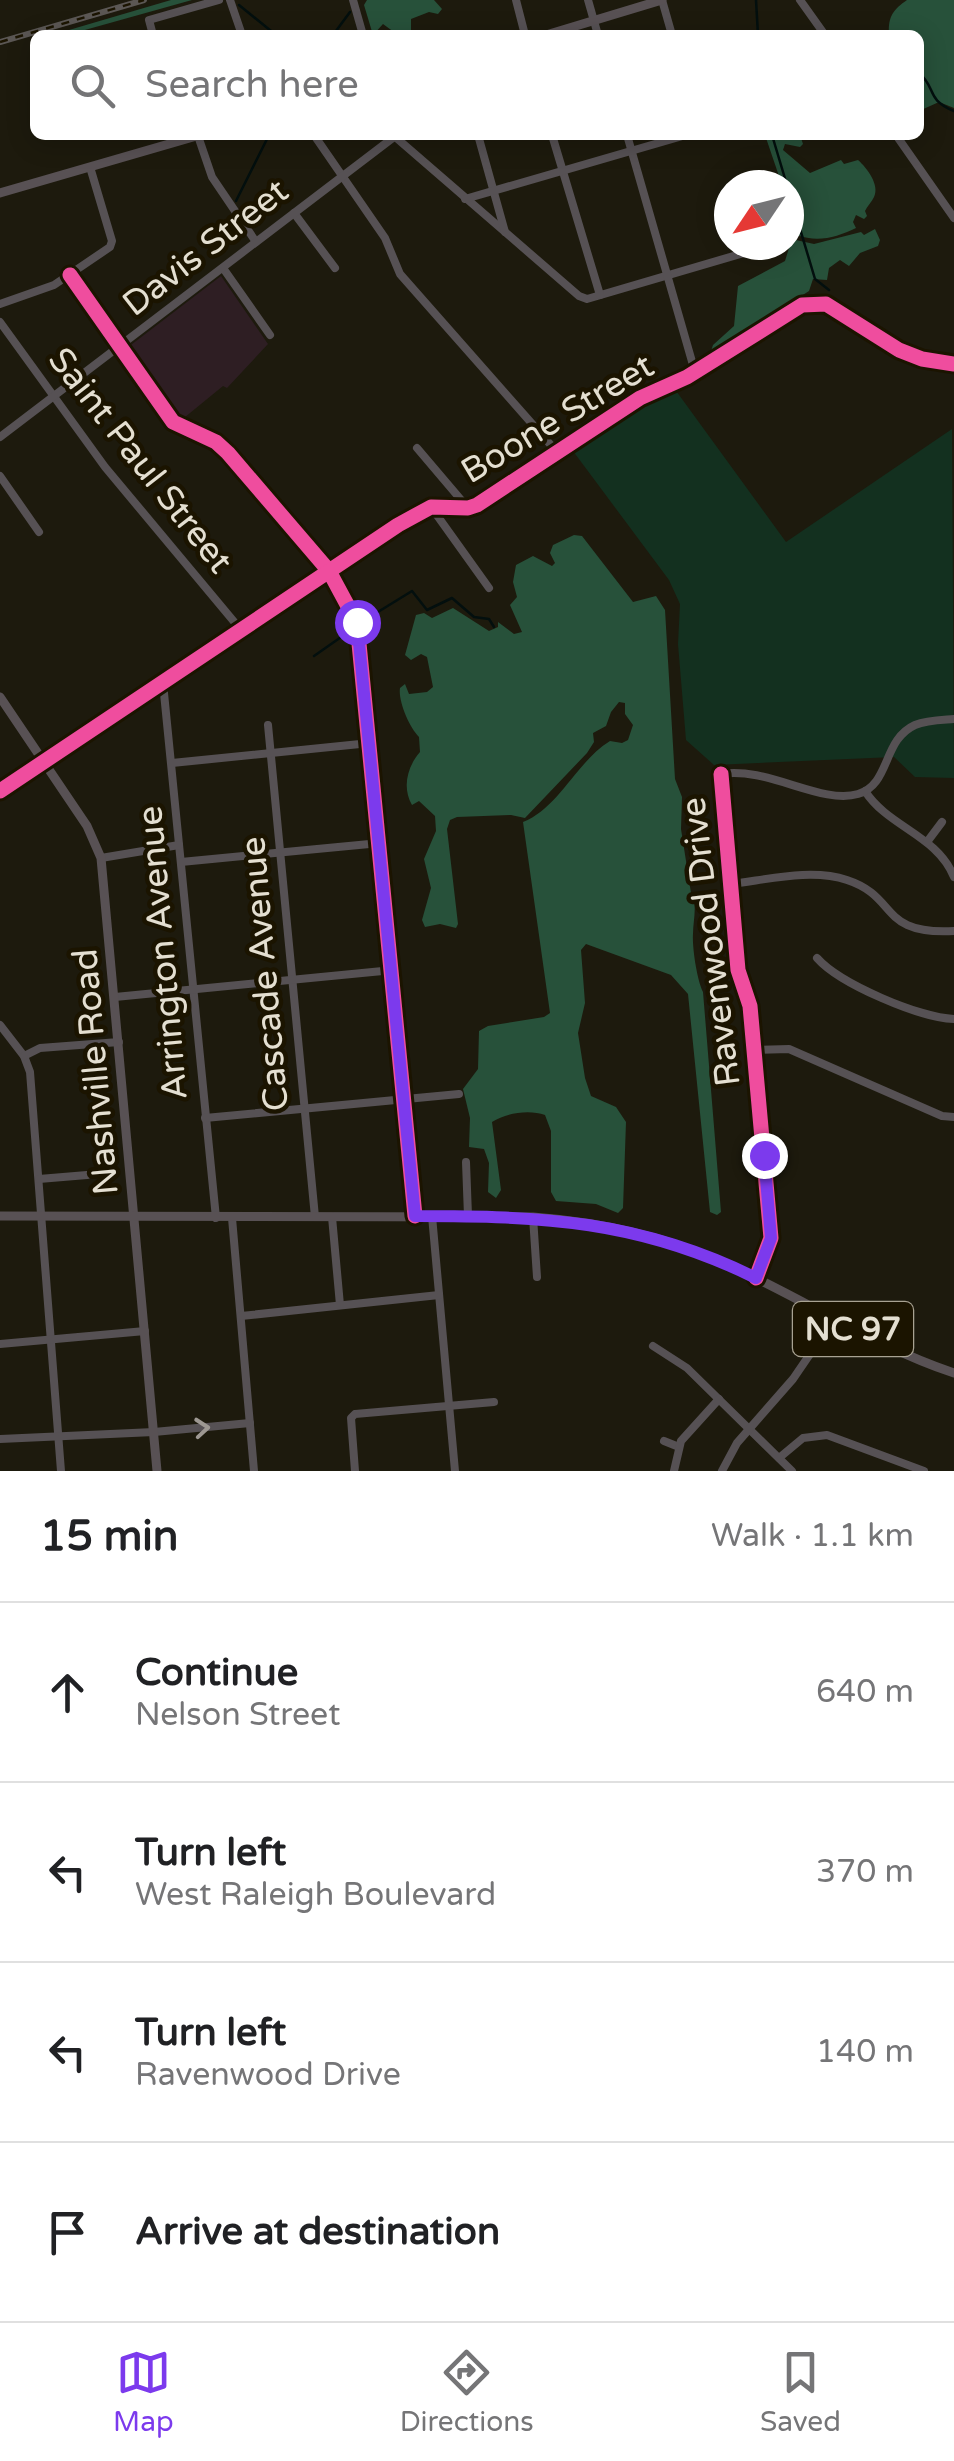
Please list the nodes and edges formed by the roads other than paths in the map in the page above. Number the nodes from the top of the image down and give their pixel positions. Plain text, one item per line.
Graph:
1 (219, 0) edge
2 (230, 0) edge
3 (353, 0) edge
4 (516, 0) edge
5 (588, 0) edge
6 (662, 0) edge
7 (800, 0) edge
8 (594, 20) junction
9 (152, 30) edge
10 (240, 30) edge
11 (362, 30) edge
12 (524, 30) edge
13 (562, 30) edge
14 (597, 30) edge
15 (671, 30) edge
16 (821, 30) edge
17 (175, 140) edge
18 (201, 140) edge
19 (317, 140) edge
20 (388, 140) edge
21 (398, 140) edge
22 (479, 140) edge
23 (553, 140) edge
24 (628, 140) edge
25 (668, 140) edge
26 (899, 140) edge
27 (631, 150) junction
28 (90, 167) junction
29 (562, 170) junction
30 (342, 176) junction
31 (494, 189) junction
32 (0, 194) edge
33 (465, 198) junction
34 (294, 213) junction
35 (954, 218) edge
36 (505, 233) junction
37 (256, 242) junction
38 (721, 260) edge
39 (223, 268) junction
40 (335, 268) dead end
41 (70, 274) junction
42 (666, 276) junction
43 (600, 295) junction
44 (0, 304) edge
45 (0, 322) edge
46 (270, 335) dead end
47 (120, 348) junction
48 (954, 364) edge
49 (695, 372) junction
50 (53, 397) junction
51 (0, 437) edge
52 (417, 448) dead end
53 (556, 452) junction
54 (0, 476) edge
55 (431, 507) junction
56 (468, 508) junction
57 (39, 532) dead end
58 (329, 570) junction
59 (488, 588) dead end
60 (241, 630) junction
61 (163, 683) junction
62 (0, 697) edge
63 (954, 719) edge
64 (268, 725) dead end
65 (370, 743) junction
66 (272, 753) junction
67 (44, 761) junction
68 (172, 763) junction
69 (0, 791) edge
70 (865, 791) junction
71 (942, 822) dead end
72 (380, 842) junction
73 (927, 842) junction
74 (180, 845) junction
75 (280, 852) junction
76 (101, 858) junction
77 (181, 862) junction
78 (954, 877) edge
79 (730, 884) junction
80 (954, 930) edge
81 (817, 958) dead end
82 (393, 970) junction
83 (293, 980) junction
84 (193, 990) junction
85 (115, 998) junction
86 (954, 1019) edge
87 (0, 1025) edge
88 (119, 1042) junction
89 (754, 1050) junction
90 (24, 1056) junction
91 (459, 1094) dead end
92 (404, 1099) junction
93 (304, 1108) junction
94 (954, 1117) edge
95 (206, 1118) junction
96 (466, 1162) dead end
97 (87, 1175) dead end
98 (39, 1179) junction
99 (0, 1216) edge
100 (42, 1216) junction
101 (415, 1216) junction
102 (432, 1216) junction
103 (468, 1216) junction
104 (315, 1217) junction
105 (332, 1217) junction
106 (533, 1217) junction
107 (135, 1218) junction
108 (216, 1218) junction
109 (232, 1218) junction
110 (537, 1277) dead end
111 (756, 1278) junction
112 (439, 1295) junction
113 (340, 1305) junction
114 (241, 1316) junction
115 (834, 1319) junction
116 (145, 1331) junction
117 (50, 1339) junction
118 (0, 1344) edge
119 (653, 1346) dead end
120 (954, 1372) edge
121 (720, 1399) junction
122 (494, 1402) dead end
123 (449, 1405) junction
124 (250, 1423) junction
125 (749, 1428) junction
126 (154, 1432) junction
127 (58, 1438) junction
128 (0, 1439) edge
129 (664, 1441) dead end
130 (679, 1447) junction
131 (779, 1458) junction
132 (899, 1467) edge
133 (61, 1471) edge
134 (158, 1471) edge
135 (254, 1471) edge
136 (355, 1471) edge
137 (455, 1471) edge
138 (674, 1471) edge
139 (722, 1471) edge
140 (792, 1471) edge
141 (924, 1471) edge

1 - 9 street
2 - 10 street
3 - 11 street
4 - 12 street
5 - 8 street
6 - 8 main road
6 - 15 street
7 - 16 street
8 - 13 main road
8 - 14 street
17 - 28 main road
18 - 37 street
19 - 30 street
20 - 30 street, Davis Street
21 - 33 street
22 - 31 street
23 - 29 street
24 - 27 street
25 - 27 street
26 - 35 street
27 - 29 street
27 - 42 street
28 - 32 main road
28 - 41 street
29 - 31 street
29 - 43 street
30 - 34 street, Davis Street
30 - 53 street
31 - 33 street
31 - 36 street
33 - 36 street
34 - 37 street, Davis Street
34 - 40 street
36 - 43 street
37 - 39 street, Davis Street
38 - 42 street
39 - 46 street
39 - 47 street, Davis Street
41 - 44 street
41 - 47 street
42 - 43 street
42 - 49 street
45 - 50 street, Saint Paul Street
47 - 50 street, Davis Street
47 - 58 street
48 - 49 street, Boone Street
49 - 53 street, Boone Street
50 - 51 street, Davis Street
50 - 60 street, Saint Paul Street
52 - 56 street
53 - 56 street, Boone Street
54 - 57 street
55 - 56 street, Boone Street
55 - 58 street, Boone Street
55 - 59 street
58 - 60 street, Boone Street
58 - 65 street
60 - 61 street, Boone Street
61 - 67 street, Boone Street
61 - 68 street, Arrington Avenue
62 - 67 main road, Nashville Road
63 - 70 street
64 - 66 street, Cascade Avenue
65 - 66 street
65 - 72 street
66 - 68 street
66 - 75 street, Cascade Avenue
67 - 69 street, Boone Street
67 - 76 main road, Nashville Road
68 - 74 street, Arrington Avenue
70 - 73 street
70 - 79 street, Ravenwood Drive
71 - 73 street
72 - 75 street
72 - 82 street
73 - 78 street
74 - 76 street
74 - 77 street, Arrington Avenue
75 - 77 street
75 - 83 street, Cascade Avenue
76 - 85 main road, Nashville Road
77 - 84 street, Arrington Avenue
79 - 80 street
79 - 89 street, Ravenwood Drive
81 - 86 street
82 - 83 street
82 - 92 street
83 - 84 street
83 - 93 street, Cascade Avenue
84 - 85 street
84 - 95 street, Arrington Avenue
85 - 88 main road, Nashville Road
87 - 90 street
88 - 90 street
88 - 107 main road, Nashville Road
89 - 94 street
89 - 111 street, Ravenwood Drive
90 - 98 street
91 - 92 street
92 - 93 street
92 - 101 street
93 - 95 street
93 - 104 street, Cascade Avenue
95 - 108 street, Arrington Avenue
96 - 103 street
97 - 98 street
98 - 100 street
99 - 100 main road, NC 97
100 - 107 main road, NC 97
100 - 117 street
101 - 102 main road, NC 97
101 - 105 main road, NC 97
102 - 103 main road, NC 97
102 - 112 street
103 - 106 main road, NC 97
104 - 105 main road, NC 97
104 - 109 main road, NC 97
105 - 113 street
106 - 110 street
106 - 111 main road, NC 97
107 - 108 main road, NC 97
107 - 116 main road, Nashville Road
108 - 109 main road, NC 97
109 - 114 street
111 - 115 main road, NC 97
112 - 113 street
112 - 123 street
113 - 114 street
114 - 124 street
115 - 120 main road, NC 97
115 - 125 street
116 - 117 street
116 - 126 main road, Nashville Road
117 - 118 street
117 - 127 street
119 - 121 street
121 - 125 street
121 - 130 street
122 - 123 street
123 - 136 street
123 - 137 street
126 -> 124 street
124 - 135 street
125 - 131 street
125 - 139 street
126 - 127 street
126 - 134 main road, Nashville Road
127 - 128 street
127 - 133 street
129 - 130 street
130 - 138 street
131 - 132 street
131 - 140 street
132 - 141 street

